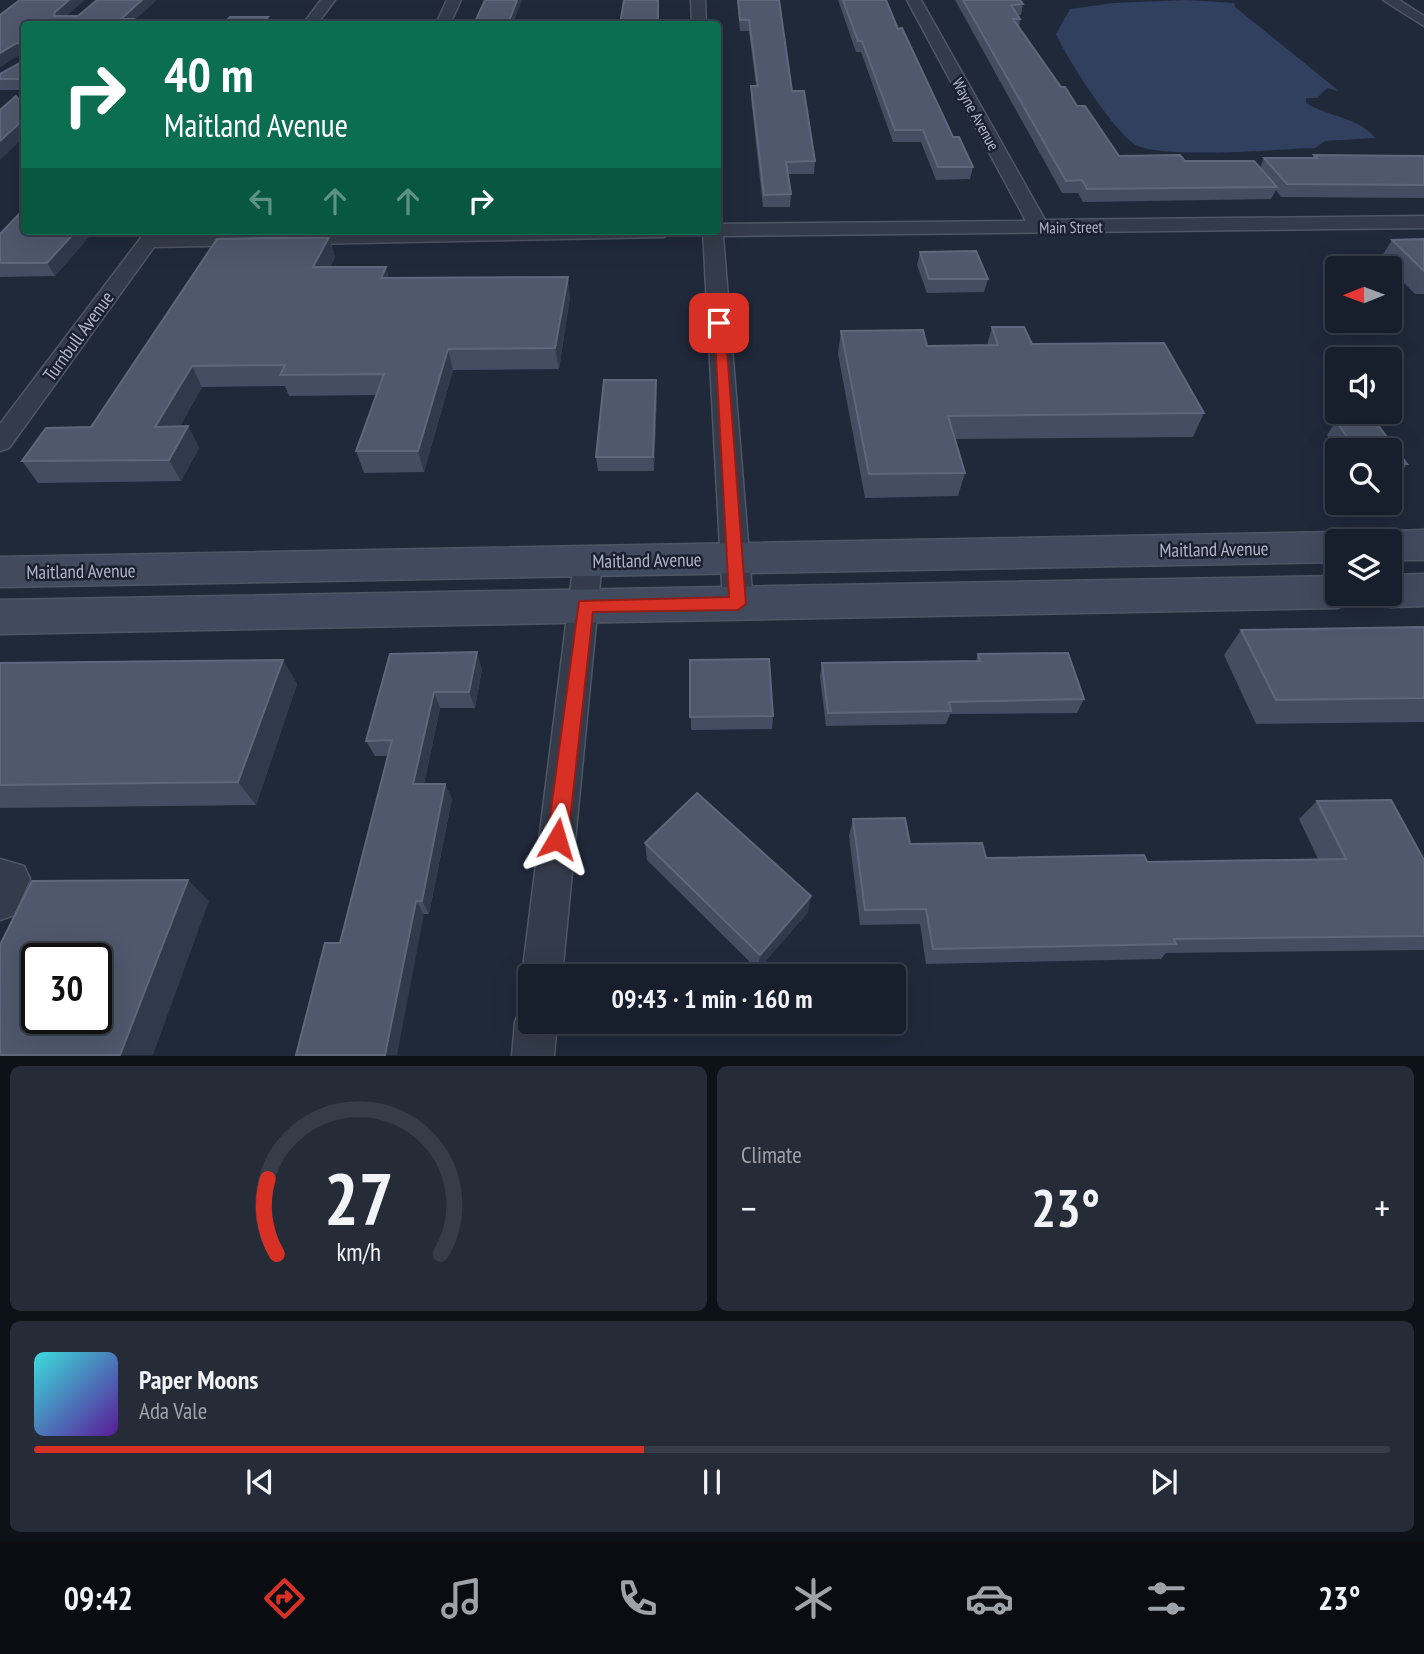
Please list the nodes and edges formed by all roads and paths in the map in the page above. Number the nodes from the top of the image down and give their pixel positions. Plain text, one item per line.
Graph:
1 (328, 0) edge
2 (454, 0) edge
3 (698, 0) edge
4 (914, 0) edge
5 (1390, 0) edge
6 (312, 21) edge
7 (444, 21) edge
8 (699, 21) edge
9 (1424, 22) edge
10 (1424, 222) edge
11 (1039, 227) junction
12 (721, 230) edge
13 (250, 235) edge
14 (715, 235) edge
15 (152, 236) edge
16 (0, 442) edge
17 (1424, 545) edge
18 (1402, 546) edge
19 (1325, 547) edge
20 (734, 558) junction
21 (588, 561) junction
22 (0, 572) edge
23 (1424, 590) edge
24 (1402, 591) edge
25 (1325, 592) edge
26 (738, 604) junction
27 (585, 605) junction
28 (2, 619) edge
29 (0, 878) edge
30 (0, 901) edge
31 (543, 964) edge
32 (535, 1034) edge
33 (533, 1055) edge

1 - 6 street
2 - 7 street
3 - 8 street
4 - 11 street, Wayne Avenue
5 - 9 street
10 - 11 street, Main Street
11 - 12 street, Main Street
13 - 15 street
14 - 20 street
15 - 16 street, Turnbull Avenue
17 - 18 main road
19 - 20 main road, Maitland Avenue
20 - 21 main road, Maitland Avenue
20 - 26 street
21 - 22 main road, Maitland Avenue
21 - 27 street
23 - 24 main road
25 - 26 main road
26 - 27 main road
27 - 28 main road
27 - 31 street
29 - 30 street
32 - 33 street

